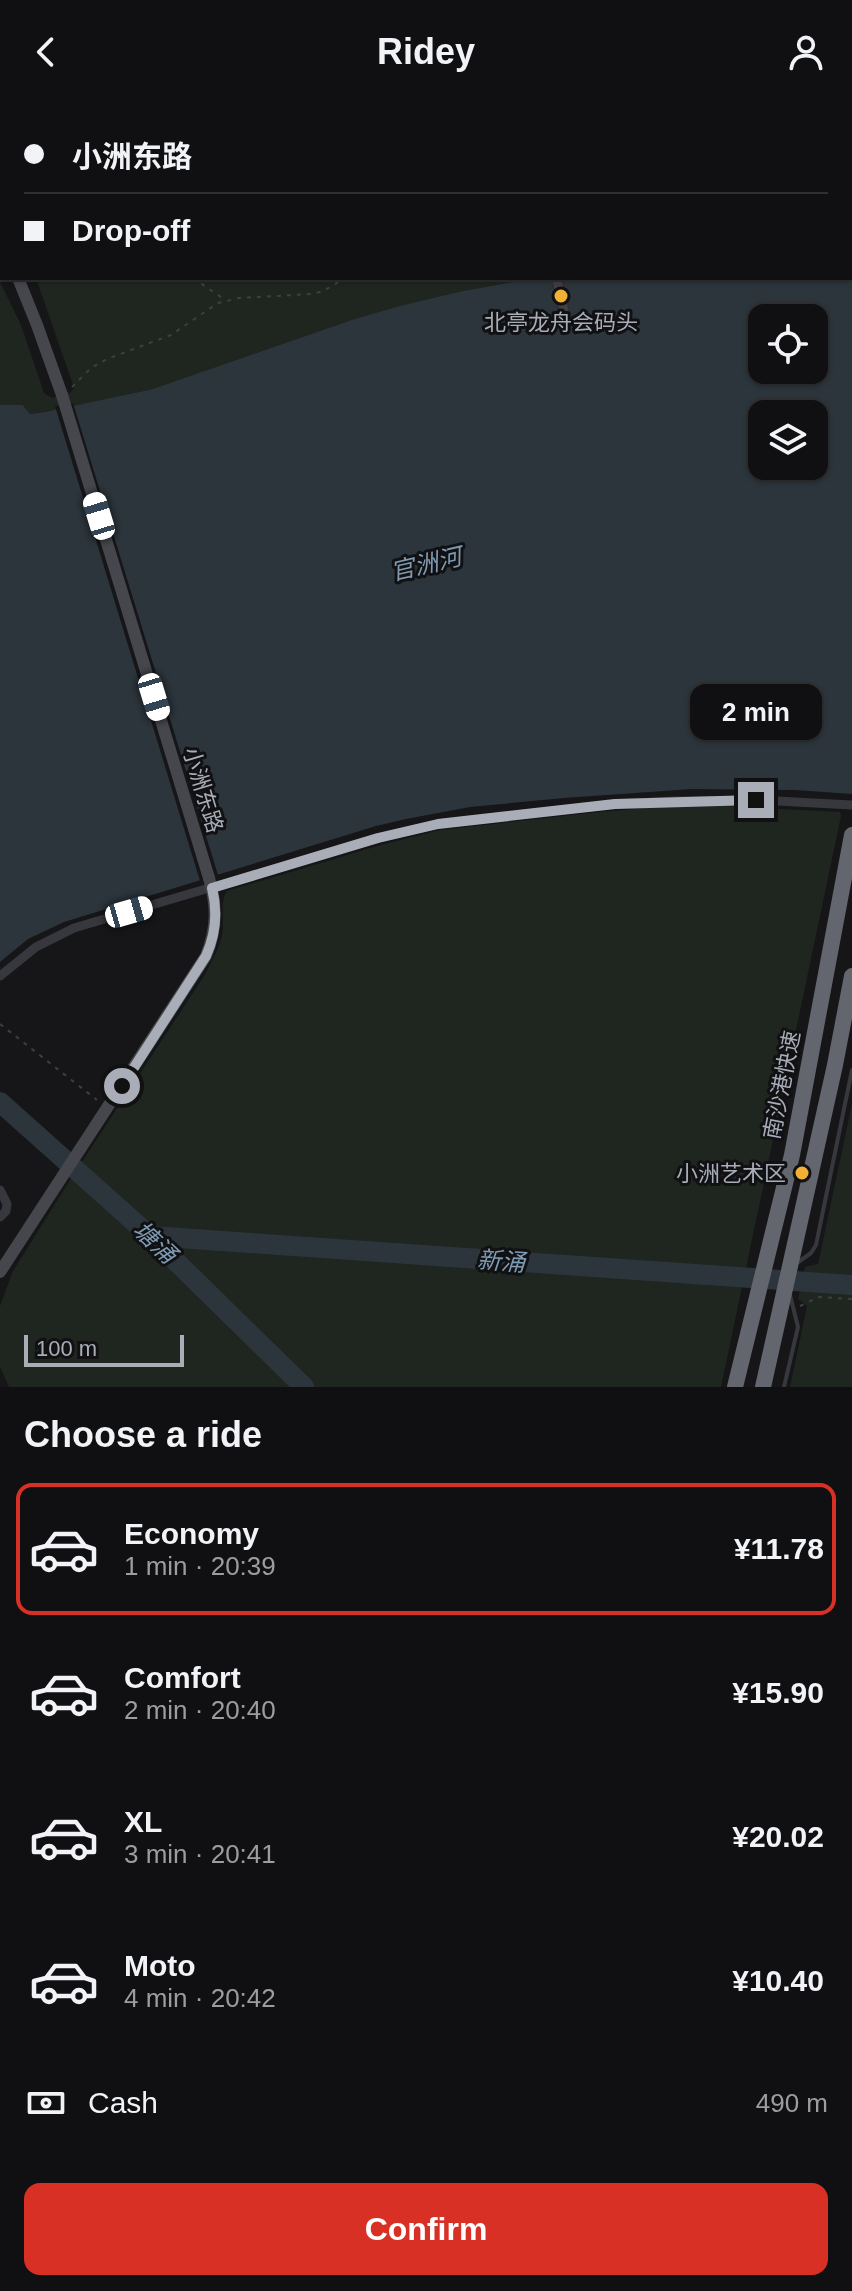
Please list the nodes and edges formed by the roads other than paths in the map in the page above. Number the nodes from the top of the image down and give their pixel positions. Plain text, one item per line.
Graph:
1 (19, 280) edge
2 (852, 805) edge
3 (852, 835) edge
4 (211, 883) junction
5 (0, 976) edge
6 (852, 976) edge
7 (852, 1070) edge
8 (0, 1190) edge
9 (0, 1217) edge
10 (0, 1272) edge
11 (735, 1387) edge
12 (763, 1387) edge
13 (784, 1387) edge

1 - 4 main road, 小洲东路, bridge
2 - 4 street
3 - 11 highway, 南沙港快速
4 - 5 street
4 - 10 main road, 小洲东路
6 - 12 highway, 南沙港快速
7 - 13 lane
8 - 9 street

